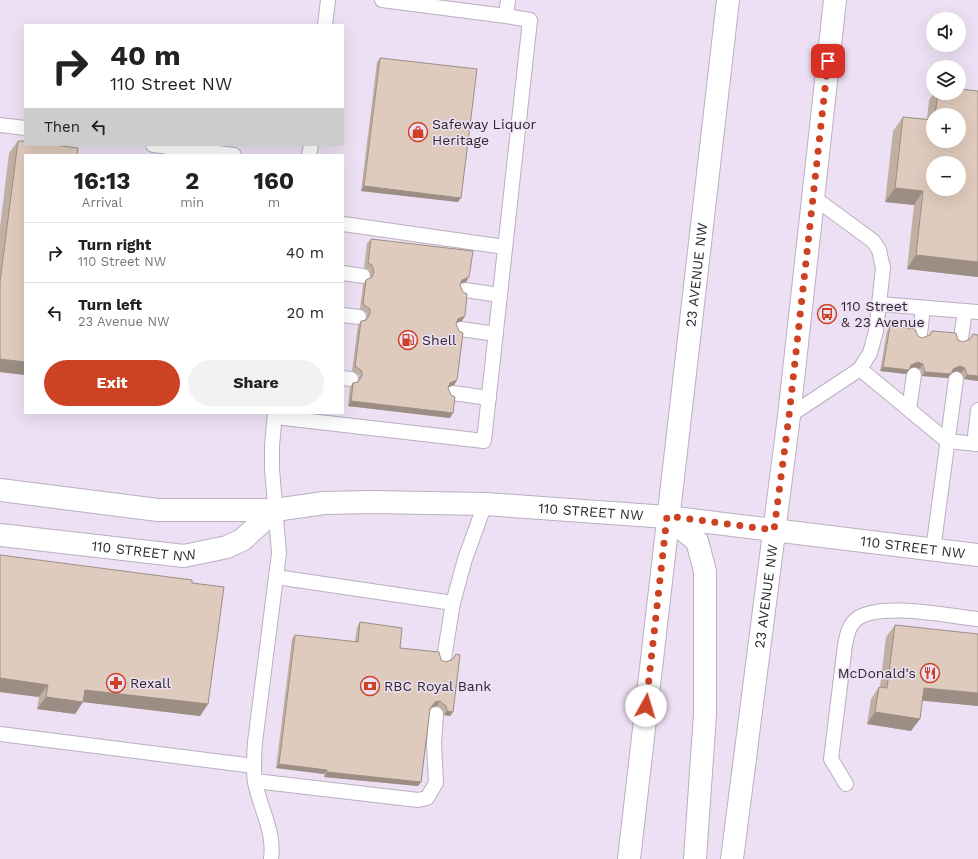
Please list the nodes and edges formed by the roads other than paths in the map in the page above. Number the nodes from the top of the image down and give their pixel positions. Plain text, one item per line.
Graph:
1 (328, 0) edge
2 (382, 0) edge
3 (508, 0) edge
4 (728, 0) edge
5 (835, 0) edge
6 (506, 16) junction
7 (325, 24) edge
8 (0, 124) edge
9 (24, 128) edge
10 (161, 146) edge
11 (226, 154) edge
12 (813, 197) junction
13 (344, 224) edge
14 (506, 247) junction
15 (344, 274) edge
16 (363, 276) dead end
17 (465, 290) dead end
18 (500, 294) junction
19 (880, 304) junction
20 (923, 308) junction
21 (971, 312) edge
22 (344, 315) edge
23 (359, 317) dead end
24 (461, 329) dead end
25 (496, 334) junction
26 (920, 334) dead end
27 (961, 338) dead end
28 (860, 369) junction
29 (914, 375) dead end
30 (956, 379) dead end
31 (453, 393) dead end
32 (489, 398) junction
33 (909, 409) junction
34 (978, 410) edge
35 (275, 415) edge
36 (789, 416) junction
37 (947, 441) junction
38 (976, 444) edge
39 (0, 490) edge
40 (485, 504) junction
41 (275, 510) junction
42 (667, 516) junction
43 (774, 530) junction
44 (0, 535) edge
45 (933, 550) junction
46 (978, 555) edge
47 (276, 577) junction
48 (453, 603) junction
49 (978, 619) edge
50 (444, 658) dead end
51 (436, 714) dead end
52 (0, 734) edge
53 (254, 766) junction
54 (255, 781) junction
55 (846, 784) dead end
56 (271, 859) edge
57 (628, 859) edge
58 (695, 859) edge
59 (732, 859) edge

1 - 7 lane
2 - 6 lane
3 - 6 lane
4 - 42 main road, 23 AVENUE NW
5 - 12 main road, 23 AVENUE NW
6 - 14 lane
8 - 9 lane
10 - 11 lane
12 - 19 lane
12 - 36 main road, 23 AVENUE NW
13 - 14 lane
14 - 18 lane
15 - 16 lane
17 - 18 lane
18 - 25 lane
19 - 20 lane
19 - 28 lane
20 - 21 lane
20 - 26 lane
21 - 27 lane
22 - 23 lane
24 - 25 lane
25 - 32 lane
28 - 33 lane
28 - 36 lane
29 - 33 lane
30 - 37 lane
31 - 32 lane
32 - 35 lane
33 - 37 lane
34 - 38 lane
35 - 41 lane
36 - 43 main road, 23 AVENUE NW
37 - 38 lane
37 - 45 lane
39 - 41 main road, 110 STREET NW
40 - 41 main road, 110 STREET NW
40 - 42 main road, 110 STREET NW
40 - 48 lane
41 - 44 main road, 110 STREET NW
41 - 47 lane
42 - 43 main road, 110 STREET NW
42 - 57 main road, 23 AVENUE NW
42 - 58 main road
43 - 45 main road, 110 STREET NW
43 - 59 main road, 23 AVENUE NW
45 - 46 main road, 110 STREET NW
47 - 48 lane
47 - 53 lane
48 - 50 lane
49 - 55 lane
51 - 54 lane
52 - 53 lane
53 - 54 lane
54 - 56 lane

